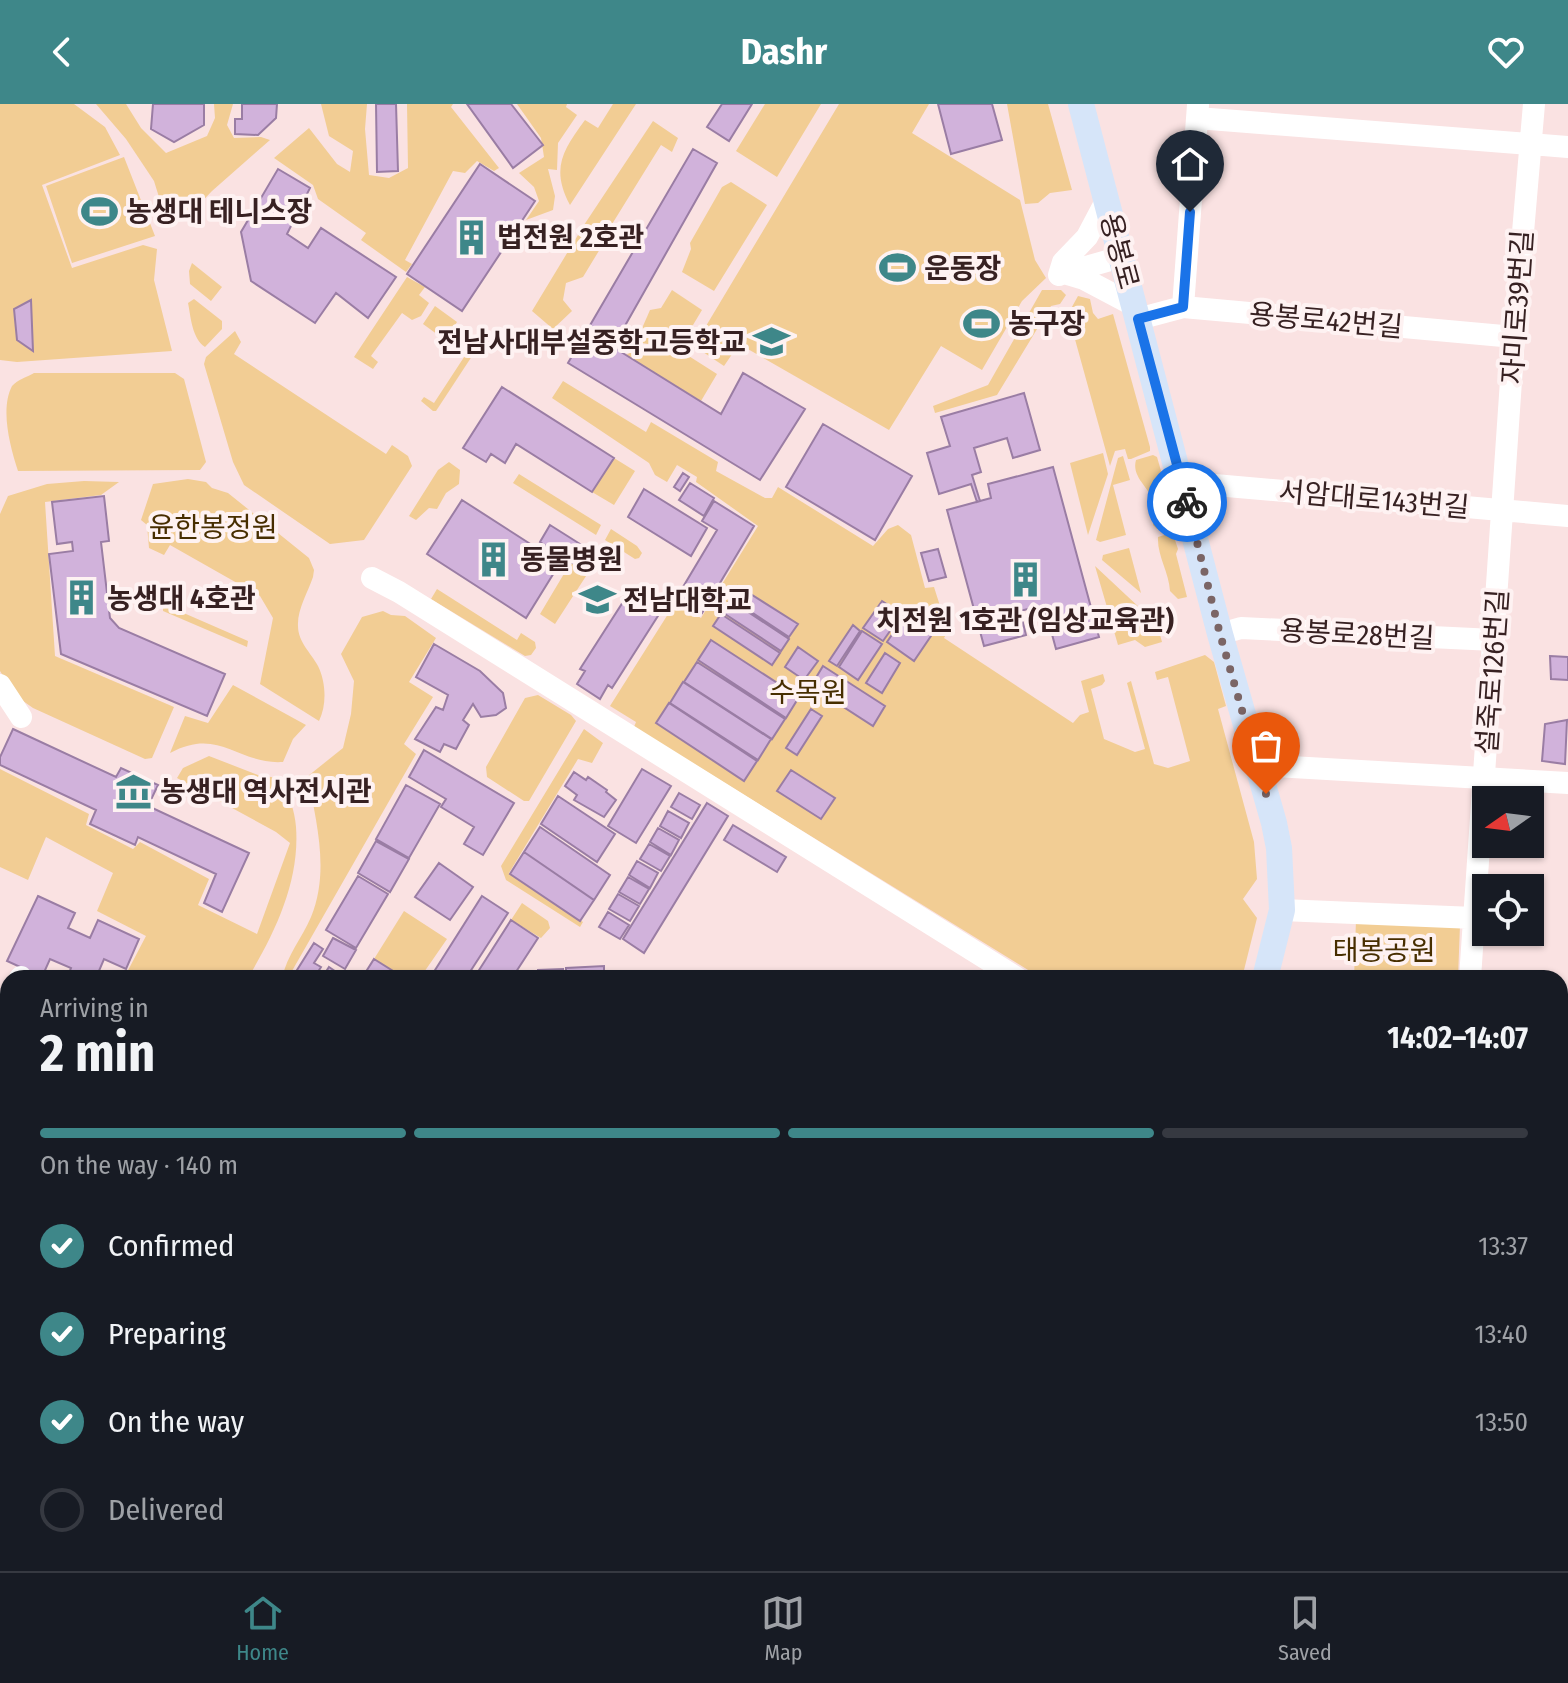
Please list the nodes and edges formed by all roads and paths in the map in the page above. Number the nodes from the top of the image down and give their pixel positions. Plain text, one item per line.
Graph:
1 (1081, 104) edge
2 (1534, 104) edge
3 (1197, 111) edge
4 (1531, 144) junction
5 (1568, 147) edge
6 (1106, 201) junction
7 (1121, 257) junction
8 (1057, 275) junction
9 (1183, 307) junction
10 (1137, 312) junction
11 (1514, 337) junction
12 (1181, 482) junction
13 (1504, 510) junction
14 (1568, 516) edge
15 (372, 578) dead end
16 (1220, 634) junction
17 (1494, 640) junction
18 (0, 685) edge
19 (21, 717) dead end
20 (1258, 765) junction
21 (1484, 777) junction
22 (1568, 783) edge
23 (1477, 874) edge
24 (1282, 910) junction
25 (1472, 918) edge
26 (1472, 946) edge
27 (1004, 970) edge
28 (1267, 970) edge
29 (1471, 970) edge

1 - 6 main road, 용봉로
2 - 4 street, 자미로39번길
3 - 4 street
3 - 9 street
4 - 5 street
4 - 11 street, 자미로39번길
6 - 7 main road, 용봉로
6 - 8 street
7 - 8 street
7 - 10 main road, 용봉로
8 - 10 street
9 - 10 street, 용봉로42번길
9 - 11 street, 용봉로42번길
10 - 12 main road, 용봉로
11 - 13 street, 자미로39번길
12 - 13 street, 서암대로143번길
12 - 16 main road, 용봉로
13 - 14 street, 서암대로143번길
13 - 17 street, 설죽로126번길
15 - 27 street
16 - 17 street, 용봉로28번길
16 - 20 main road, 용봉로
17 - 21 street, 설죽로126번길
18 - 19 street
20 - 21 street
20 - 24 main road, 용봉로
21 - 22 street
21 - 23 street, 설죽로126번길
24 - 25 street
24 - 28 main road, 용봉로
26 - 29 street, 설죽로126번길

